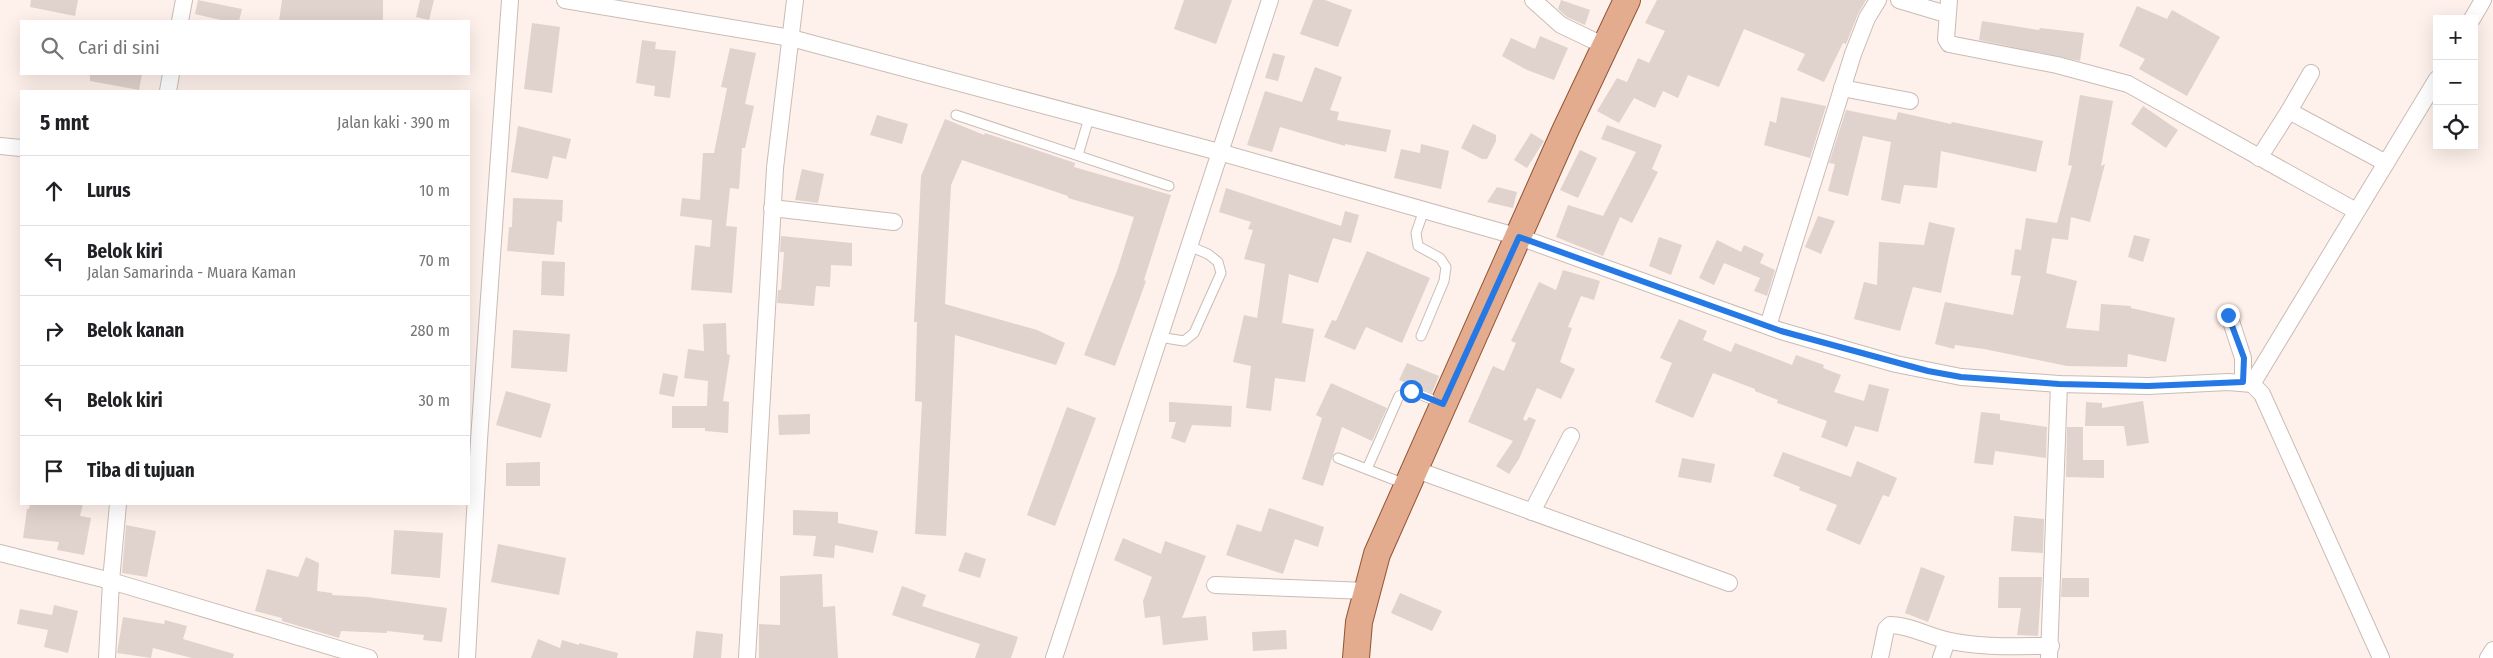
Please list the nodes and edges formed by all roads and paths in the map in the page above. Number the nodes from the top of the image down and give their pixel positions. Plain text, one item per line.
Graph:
1 (184, 0) edge
2 (510, 0) edge
3 (565, 0) edge
4 (795, 0) edge
5 (1270, 0) edge
6 (1533, 0) edge
7 (1627, 0) edge
8 (1878, 0) edge
9 (1899, 0) edge
10 (2483, 0) edge
11 (1948, 7) edge
12 (2474, 15) edge
13 (180, 20) edge
14 (791, 38) junction
15 (1605, 46) junction
16 (2311, 73) dead end
17 (171, 75) edge
18 (2433, 86) edge
19 (1842, 88) junction
20 (168, 90) edge
21 (1910, 101) dead end
22 (2288, 111) junction
23 (956, 115) dead end
24 (1089, 118) junction
25 (0, 146) edge
26 (20, 148) edge
27 (1219, 152) junction
28 (1078, 155) junction
29 (2259, 158) junction
30 (2386, 163) junction
31 (1170, 186) dead end
32 (772, 208) junction
33 (1424, 210) junction
34 (2356, 211) junction
35 (894, 222) dead end
36 (1519, 237) junction
37 (1189, 246) junction
38 (2228, 315) dead end
39 (1768, 326) junction
40 (1421, 336) dead end
41 (1159, 337) junction
42 (2247, 383) junction
43 (2059, 384) junction
44 (1443, 404) junction
45 (1571, 436) dead end
46 (474, 439) edge
47 (1338, 458) dead end
48 (1367, 469) junction
49 (1411, 477) junction
50 (473, 501) edge
51 (118, 505) edge
52 (1532, 512) junction
53 (0, 553) edge
54 (111, 581) junction
55 (1730, 584) dead end
56 (1215, 585) dead end
57 (1367, 591) junction
58 (1947, 640) junction
59 (2493, 650) edge
60 (326, 652) edge
61 (2050, 652) edge
62 (107, 658) edge
63 (369, 658) edge
64 (468, 658) edge
65 (747, 658) edge
66 (1054, 658) edge
67 (1356, 658) edge
68 (1880, 658) edge
69 (1942, 658) edge
70 (2381, 658) edge
71 (2488, 658) edge

1 - 13 street
2 - 46 street
3 - 14 street
4 - 14 street
5 - 27 street
6 - 15 street
7 - 15 main road
8 - 19 street
9 - 11 street
10 - 12 street
11 - 29 street
14 - 24 street
14 - 32 street
15 - 36 main road
16 - 22 street
17 - 20 street
18 - 30 street
19 - 21 street
19 - 39 street
22 - 29 street
22 - 30 street
23 - 28 lane
24 - 27 street
24 - 28 lane
25 - 26 street
27 - 33 street
27 - 37 street
28 - 31 lane
29 - 34 street
30 - 34 street
32 - 35 street
32 - 65 street
33 - 36 street
33 - 40 lane
34 - 42 street
36 - 39 street
36 - 44 main road
37 - 41 street
37 - 41 lane
38 - 42 street
39 - 43 street
41 - 66 street
42 - 43 street
42 - 70 street
43 - 61 street
44 - 48 lane
44 - 49 main road
45 - 52 street
46 - 50 street
47 - 48 lane
48 - 49 lane
49 - 52 street
49 - 57 main road
50 - 64 street
51 - 54 street
52 - 55 street
53 - 54 street
54 - 60 street
54 - 62 street
56 - 57 street
57 - 67 main road
58 - 61 street
58 - 68 street
58 - 69 street
59 - 71 street
60 - 63 street

